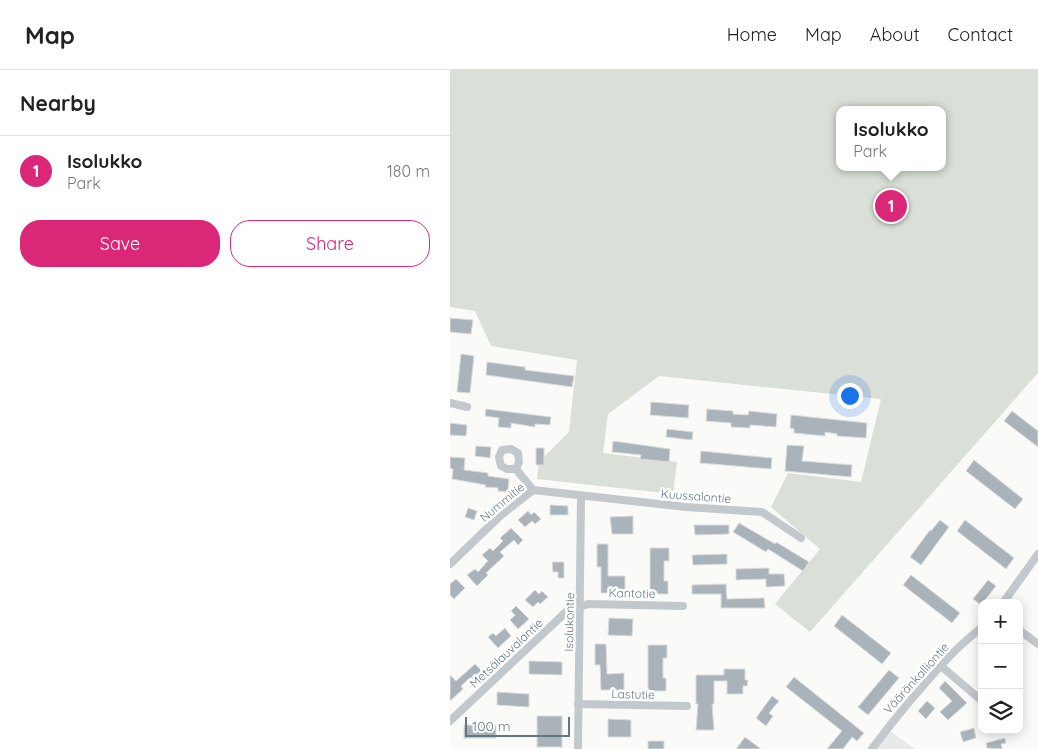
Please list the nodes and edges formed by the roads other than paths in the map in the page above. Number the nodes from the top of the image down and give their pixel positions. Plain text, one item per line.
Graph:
1 (450, 403) edge
2 (467, 407) dead end
3 (516, 469) dead end
4 (533, 490) junction
5 (581, 496) junction
6 (801, 538) dead end
7 (1038, 554) edge
8 (450, 564) edge
9 (1006, 599) edge
10 (580, 605) junction
11 (683, 606) dead end
12 (978, 631) edge
13 (1023, 633) edge
14 (1038, 644) edge
15 (941, 666) junction
16 (978, 698) edge
17 (578, 704) junction
18 (687, 706) dead end
19 (450, 722) edge
20 (578, 749) edge
21 (872, 749) edge

1 - 2 street
3 - 4 street
4 - 5 street, Nummitie
4 - 8 street, Nummitie
5 - 6 street, Kuussalontie
5 - 10 street, Isolukontie
7 - 9 street
10 - 11 street, Kantotie
10 - 17 street, Isolukontie
10 - 19 street, Metsälauvalantie
12 - 15 street, Vääränkalliontie
13 - 14 street
15 - 16 street
15 - 21 street, Vääränkalliontie
17 - 18 street, Lastutie
17 - 20 street, Isolukontie

